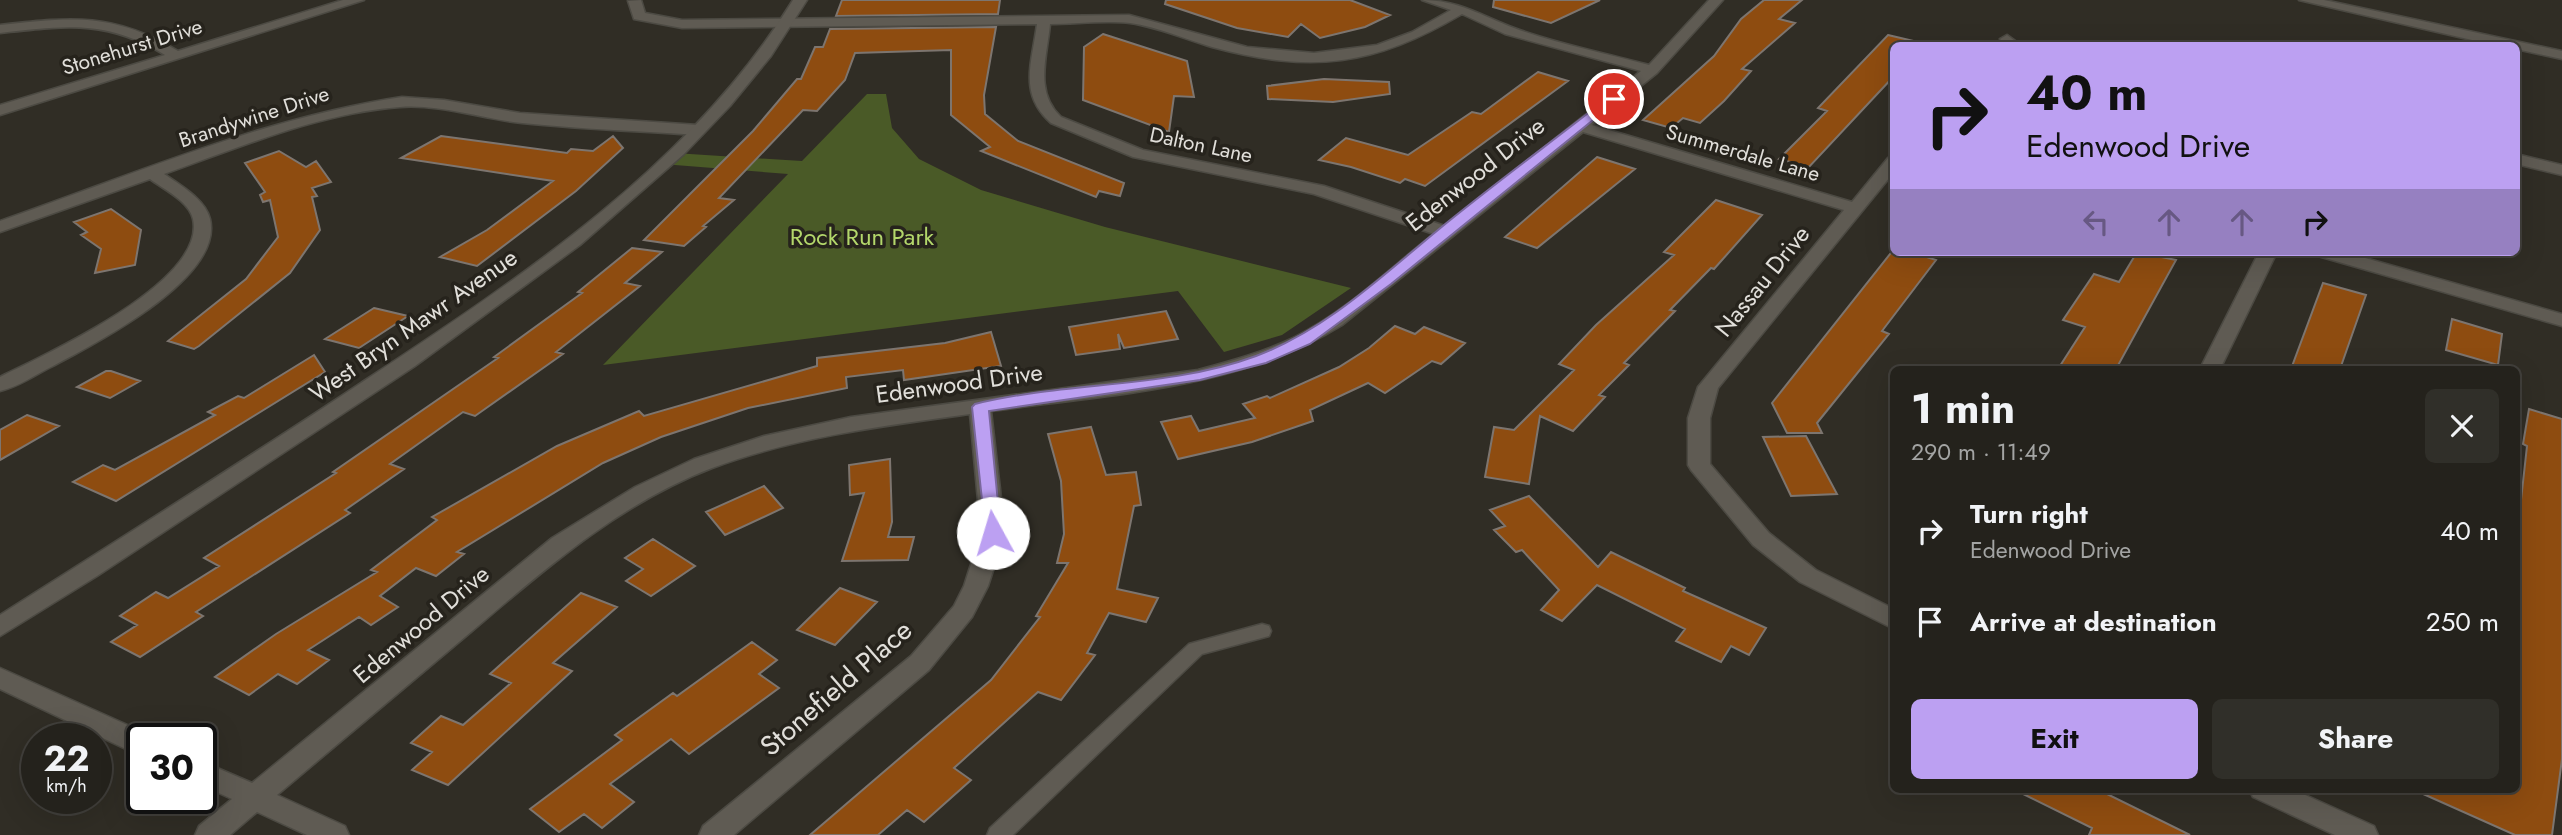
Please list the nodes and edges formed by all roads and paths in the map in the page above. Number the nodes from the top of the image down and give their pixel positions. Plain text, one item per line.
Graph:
1 (357, 0) edge
2 (800, 0) edge
3 (1429, 0) edge
4 (1716, 0) edge
5 (2305, 0) edge
6 (635, 1) edge
7 (1462, 9) junction
8 (1044, 19) junction
9 (784, 25) junction
10 (0, 29) edge
11 (2501, 42) edge
12 (2520, 46) edge
13 (177, 55) junction
14 (2562, 55) edge
15 (1652, 70) junction
16 (0, 110) edge
17 (1579, 126) junction
18 (698, 130) junction
19 (2520, 160) edge
20 (1890, 166) edge
21 (2562, 170) edge
22 (152, 173) junction
23 (1855, 208) junction
24 (0, 226) edge
25 (1444, 231) junction
26 (2266, 256) edge
27 (2338, 256) edge
28 (2562, 320) edge
29 (2211, 366) edge
30 (0, 385) edge
31 (980, 407) junction
32 (1890, 619) edge
33 (0, 627) edge
34 (1262, 631) dead end
35 (0, 678) edge
36 (126, 737) edge
37 (217, 780) edge
38 (2272, 793) edge
39 (254, 797) junction
40 (209, 835) edge
41 (335, 835) edge
42 (713, 835) edge
43 (998, 835) edge
44 (2364, 835) edge

1 - 13 street, Stonehurst Drive
2 - 9 street, West Bryn Mawr Avenue
3 - 7 street
4 - 15 street, Edenwood Drive
5 - 11 street
6 - 9 street
7 - 8 street
7 - 15 street
8 - 9 street
8 - 25 street, Dalton Lane
9 - 18 street, West Bryn Mawr Avenue
10 - 13 street
12 - 14 street
13 - 16 street, Stonehurst Drive
15 - 17 street, Edenwood Drive
17 - 23 street, Summerdale Lane
17 - 25 street, Edenwood Drive
18 - 22 street, Brandywine Drive
18 - 33 street, West Bryn Mawr Avenue
19 - 21 street
20 - 23 street, Nassau Drive
22 - 24 street, Brandywine Drive
22 - 30 street
23 - 32 street, Nassau Drive
25 - 31 street, Edenwood Drive
26 - 29 street
27 - 28 street
31 - 39 street, Edenwood Drive
31 - 42 street, Stonefield Place
34 - 43 lane
35 - 36 street
37 - 39 street
38 - 44 street
39 - 40 street, Edenwood Drive
39 - 41 street

